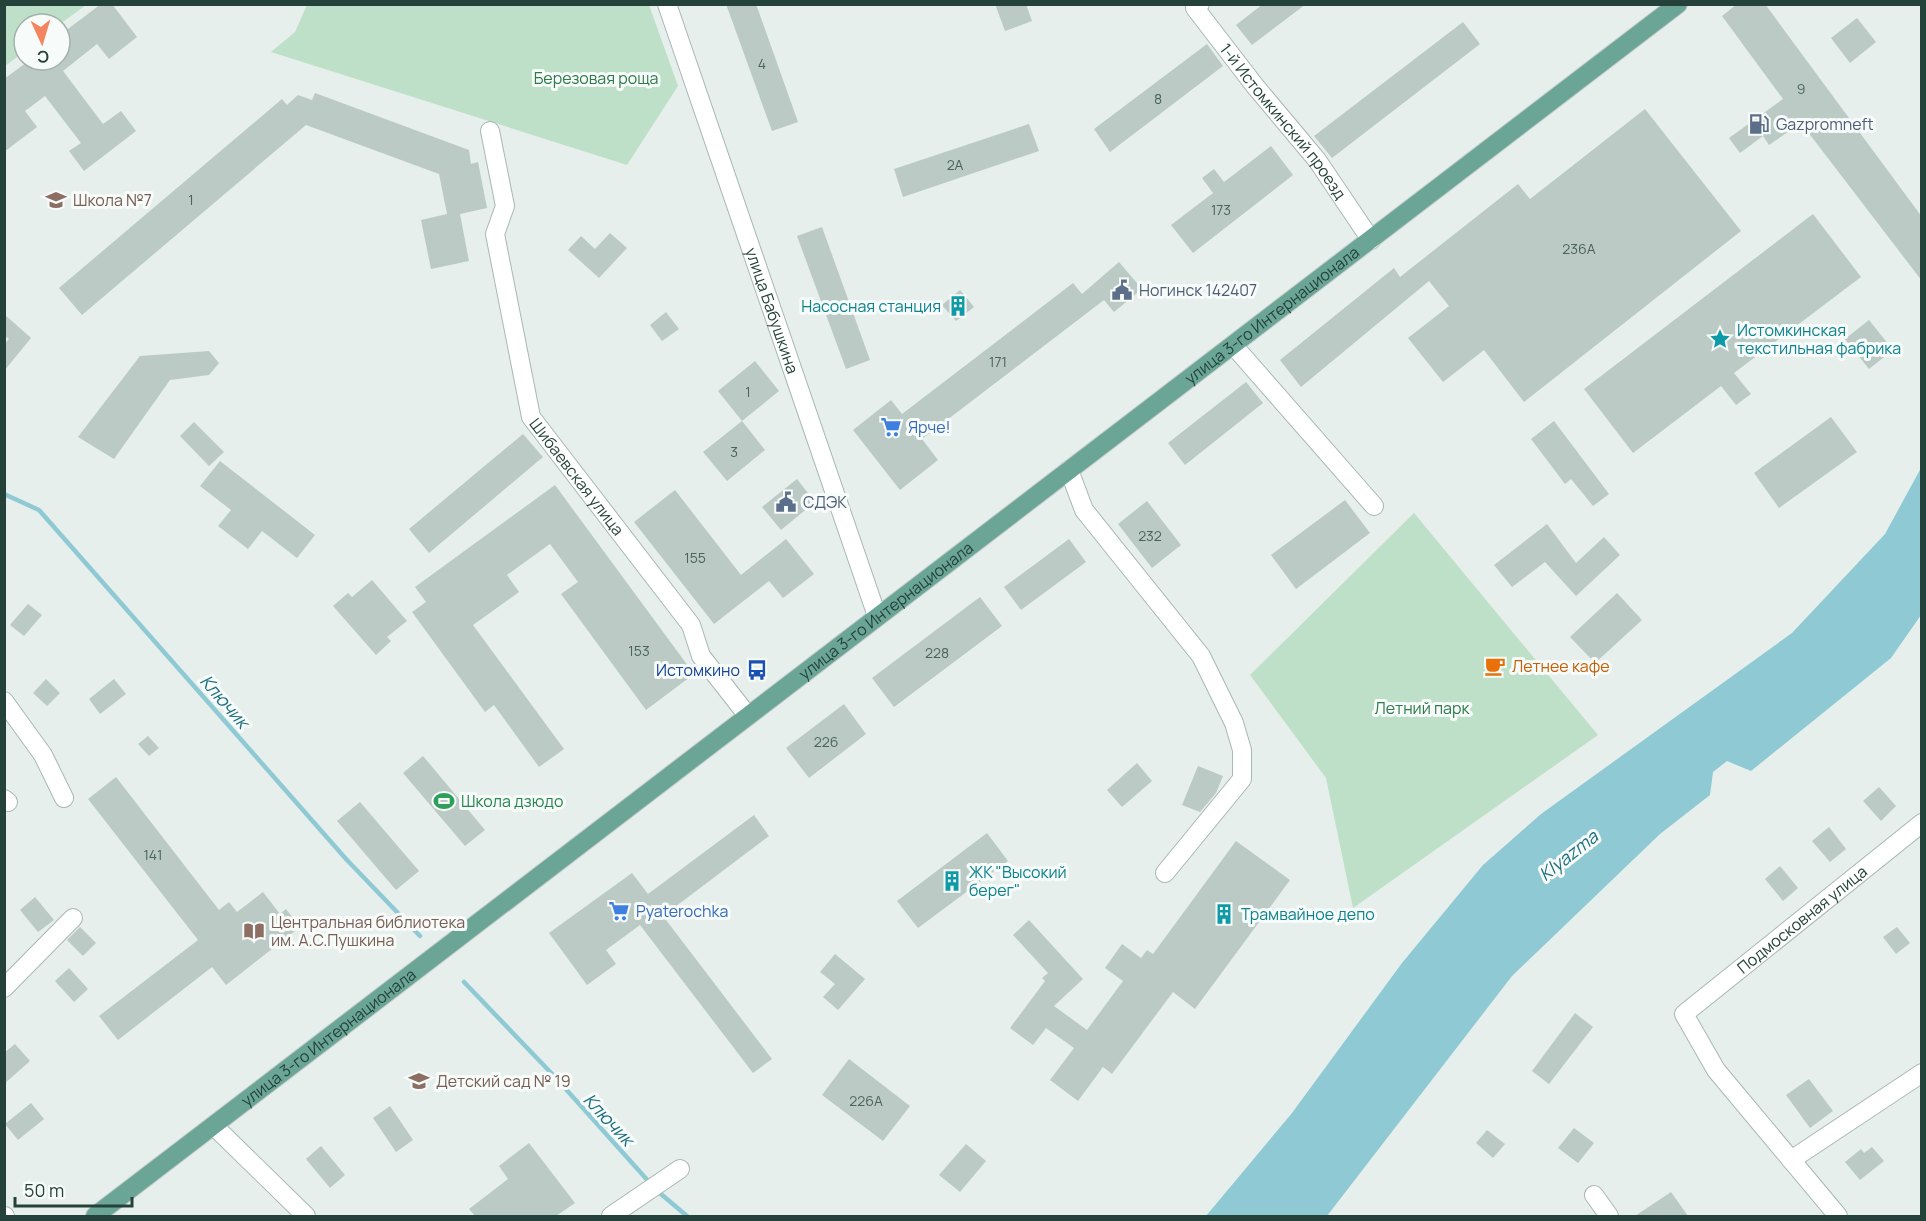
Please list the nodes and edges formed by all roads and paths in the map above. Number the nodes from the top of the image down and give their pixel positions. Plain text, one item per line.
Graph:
1 (667, 4) edge
2 (1200, 4) edge
3 (1678, 4) edge
4 (490, 131) dead end
5 (1371, 240) junction
6 (1233, 345) junction
7 (1069, 470) junction
8 (1374, 506) dead end
9 (877, 616) junction
10 (4, 701) edge
11 (747, 716) junction
12 (64, 798) dead end
13 (1922, 823) edge
14 (1165, 873) dead end
15 (73, 918) dead end
16 (4, 988) edge
17 (1922, 1073) edge
18 (214, 1126) junction
19 (1791, 1160) junction
20 (680, 1169) dead end
21 (1594, 1195) dead end
22 (95, 1216) edge
23 (306, 1216) edge
24 (611, 1216) edge
25 (1608, 1216) edge
26 (1838, 1216) edge

1 - 9 street, улица Бабушкина
2 - 5 street, 1-й Истомкинский проезд
3 - 5 main road, улица 3-го Интернационала
4 - 11 street, Шибаевская улица
5 - 6 main road, улица 3-го Интернационала
6 - 7 main road, улица 3-го Интернационала
6 - 8 street
7 - 9 main road, улица 3-го Интернационала
7 - 14 street
9 - 11 main road, улица 3-го Интернационала
10 - 12 street
11 - 18 main road, улица 3-го Интернационала
13 - 19 street, Подмосковная улица
15 - 16 street
17 - 19 street
18 - 22 main road, улица 3-го Интернационала
18 - 23 street
19 - 26 street
20 - 24 street
21 - 25 street

